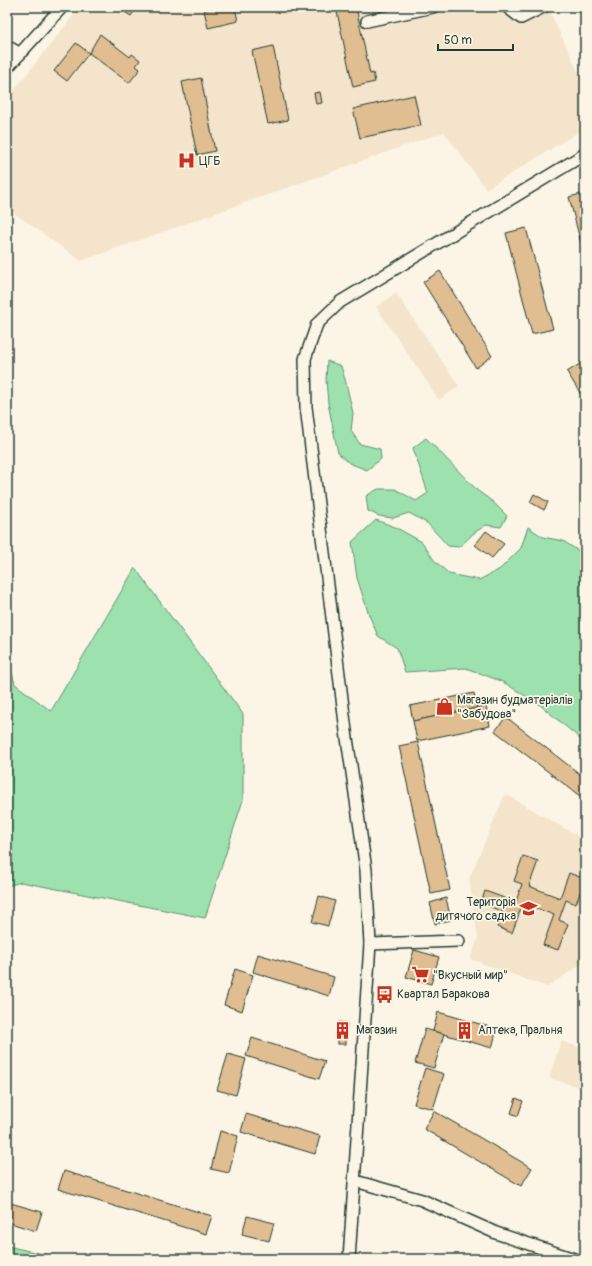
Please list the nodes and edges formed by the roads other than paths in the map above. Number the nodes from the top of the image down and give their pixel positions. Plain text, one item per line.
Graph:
1 (62, 7) edge
2 (432, 7) edge
3 (507, 7) edge
4 (543, 7) edge
5 (367, 21) dead end
6 (7, 46) edge
7 (20, 54) junction
8 (7, 68) edge
9 (585, 154) edge
10 (459, 941) dead end
11 (370, 944) junction
12 (354, 1181) junction
13 (349, 1259) edge
14 (574, 1259) edge

1 - 7 street
2 - 5 street
3 - 4 street
6 - 7 street
7 - 8 street
9 - 11 street
10 - 11 street
11 - 12 street
12 - 13 street
12 - 14 street

